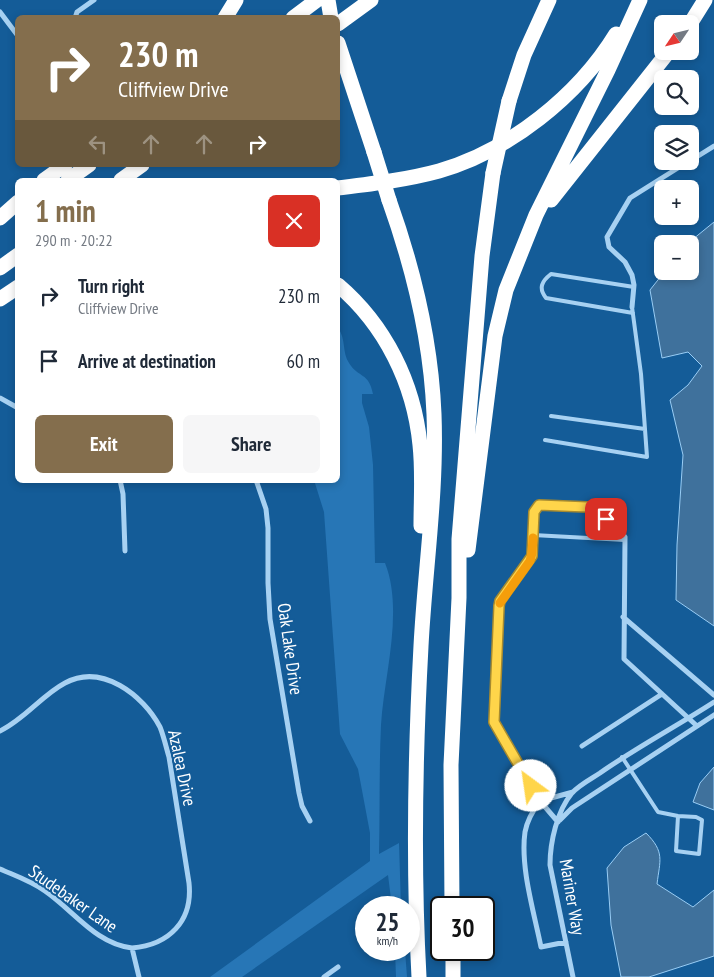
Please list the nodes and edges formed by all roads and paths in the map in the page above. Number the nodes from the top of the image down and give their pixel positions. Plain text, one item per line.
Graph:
1 (94, 0) edge
2 (230, 0) edge
3 (236, 0) edge
4 (317, 0) edge
5 (328, 0) edge
6 (371, 0) edge
7 (549, 0) edge
8 (638, 0) edge
9 (705, 0) edge
10 (0, 12) edge
11 (76, 15) edge
12 (226, 15) edge
13 (227, 15) edge
14 (297, 15) edge
15 (330, 15) edge
16 (696, 15) edge
17 (340, 23) edge
18 (15, 32) edge
19 (340, 50) edge
20 (662, 60) edge
21 (714, 146) edge
22 (699, 155) edge
23 (62, 167) edge
24 (85, 167) edge
25 (139, 167) edge
26 (675, 170) edge
27 (47, 178) edge
28 (71, 178) edge
29 (124, 178) edge
30 (340, 188) edge
31 (15, 205) edge
32 (0, 218) edge
33 (15, 218) edge
34 (0, 229) edge
35 (15, 257) edge
36 (517, 260) junction
37 (0, 268) edge
38 (340, 287) edge
39 (634, 287) junction
40 (15, 289) edge
41 (0, 299) edge
42 (632, 310) junction
43 (0, 398) edge
44 (15, 406) edge
45 (551, 416) dead end
46 (645, 429) junction
47 (545, 440) dead end
48 (121, 483) edge
49 (257, 483) edge
50 (533, 535) junction
51 (625, 540) junction
52 (125, 551) dead end
53 (459, 598) junction
54 (623, 617) junction
55 (421, 644) junction
56 (662, 694) junction
57 (714, 695) edge
58 (714, 702) edge
59 (714, 715) edge
60 (689, 718) junction
61 (697, 726) junction
62 (0, 731) edge
63 (582, 746) dead end
64 (622, 757) junction
65 (630, 769) junction
66 (573, 792) junction
67 (540, 801) junction
68 (678, 816) junction
69 (310, 821) dead end
70 (558, 822) junction
71 (0, 869) edge
72 (452, 896) edge
73 (566, 942) junction
74 (132, 948) junction
75 (453, 961) edge
76 (338, 967) dead end
77 (139, 977) edge
78 (324, 977) edge
79 (419, 977) edge
80 (454, 977) edge
81 (573, 977) edge

1 - 11 street
2 - 12 highway
3 - 13 highway
4 - 14 highway
5 - 15 highway
6 - 17 highway
7 - 53 highway, bridge
8 - 30 highway
8 - 36 highway
9 - 16 highway
10 - 18 street
19 - 55 highway, bridge
20 - 36 highway
21 - 22 street
23 - 27 highway
24 - 28 highway
25 - 29 highway
26 - 39 street
31 - 32 highway
33 - 34 highway
35 - 37 highway
36 - 53 highway
38 - 55 highway
39 - 42 street
39 - 42 lane
40 - 41 highway
42 - 46 lane
43 - 44 street
45 - 46 lane
46 - 47 lane
48 - 52 street
49 - 69 street, Oak Lake Drive
50 - 51 lane
50 - 51 street
50 - 67 street
51 - 54 street
53 - 72 highway
54 - 56 street
54 - 57 street
55 - 79 highway
56 - 60 street
56 - 63 street
58 - 60 street
59 - 61 street
60 - 61 street
60 - 64 street
61 - 65 street
62 - 74 street, Azalea Drive
64 - 65 lane
64 - 66 street
65 - 68 lane
65 - 70 street
66 - 67 street
66 - 70 street, Mariner Way
67 - 70 street
67 - 73 street
68 - 68 lane
70 - 73 street, Mariner Way
71 - 74 street, Studebaker Lane
73 - 81 street, Mariner Way
74 - 77 street, Studebaker Lane
75 - 80 highway
76 - 78 street

